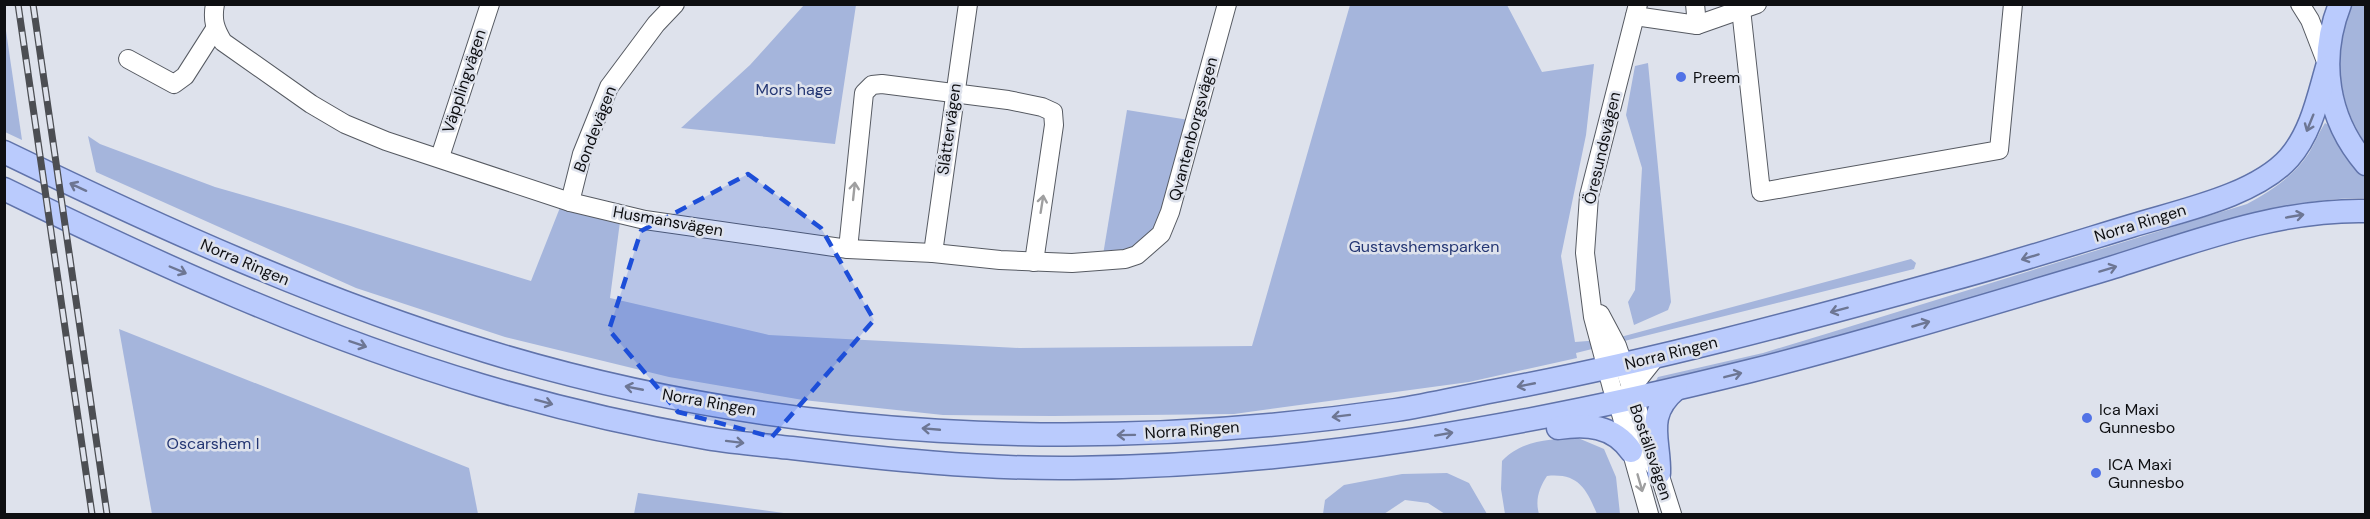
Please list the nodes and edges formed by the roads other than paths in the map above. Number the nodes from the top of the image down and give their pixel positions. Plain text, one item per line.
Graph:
1 (215, 4) edge
2 (490, 4) edge
3 (675, 4) edge
4 (968, 4) edge
5 (1227, 4) edge
6 (1695, 4) edge
7 (2013, 4) edge
8 (2300, 4) edge
9 (2340, 4) edge
10 (1749, 7) edge
11 (1637, 10) edge
12 (1697, 25) junction
13 (219, 35) junction
14 (128, 59) dead end
15 (2327, 66) junction
16 (954, 93) junction
17 (4, 152) edge
18 (440, 157) junction
19 (2366, 164) edge
20 (4, 189) edge
21 (570, 202) junction
22 (2366, 211) edge
23 (1148, 247) joint
24 (848, 249) junction
25 (933, 253) junction
26 (1034, 262) junction
27 (1622, 387) junction
28 (1676, 389) junction
29 (1475, 429) junction
30 (1631, 451) junction
31 (1659, 473) junction
32 (1649, 514) edge
33 (1672, 514) edge

1 - 13 street
2 - 18 street, Väpplingvägen
3 - 21 street, Bondevägen
4 - 16 street, Slåttervägen
5 - 23 street, Qvantenborgsvägen
6 - 12 street
7 - 10 street
8 - 15 street
9 - 15 main road
10 - 12 street
11 - 12 street
11 - 27 street, Öresundsvägen
13 - 14 street
13 - 18 street, Husmansvägen
15 - 19 main road
15 -> 27 main road, Norra Ringen
24 -> 16 street
16 - 25 street, Slåttervägen
26 -> 16 street
27 -> 17 main road, Norra Ringen
18 - 21 street, Husmansvägen
20 -> 29 main road, Norra Ringen
21 - 24 street, Husmansvägen
28 -> 22 main road, Norra Ringen
23 - 26 street, Husmansvägen
24 - 25 street, Husmansvägen
25 - 26 street, Husmansvägen
27 - 28 main road, Norra Ringen
27 - 29 main road, Norra Ringen
27 - 30 street, Boställsvägen
27 - 31 street, Boställsvägen
28 - 31 main road
29 - 30 main road
30 -> 32 street, Boställsvägen
31 - 33 street, Boställsvägen

